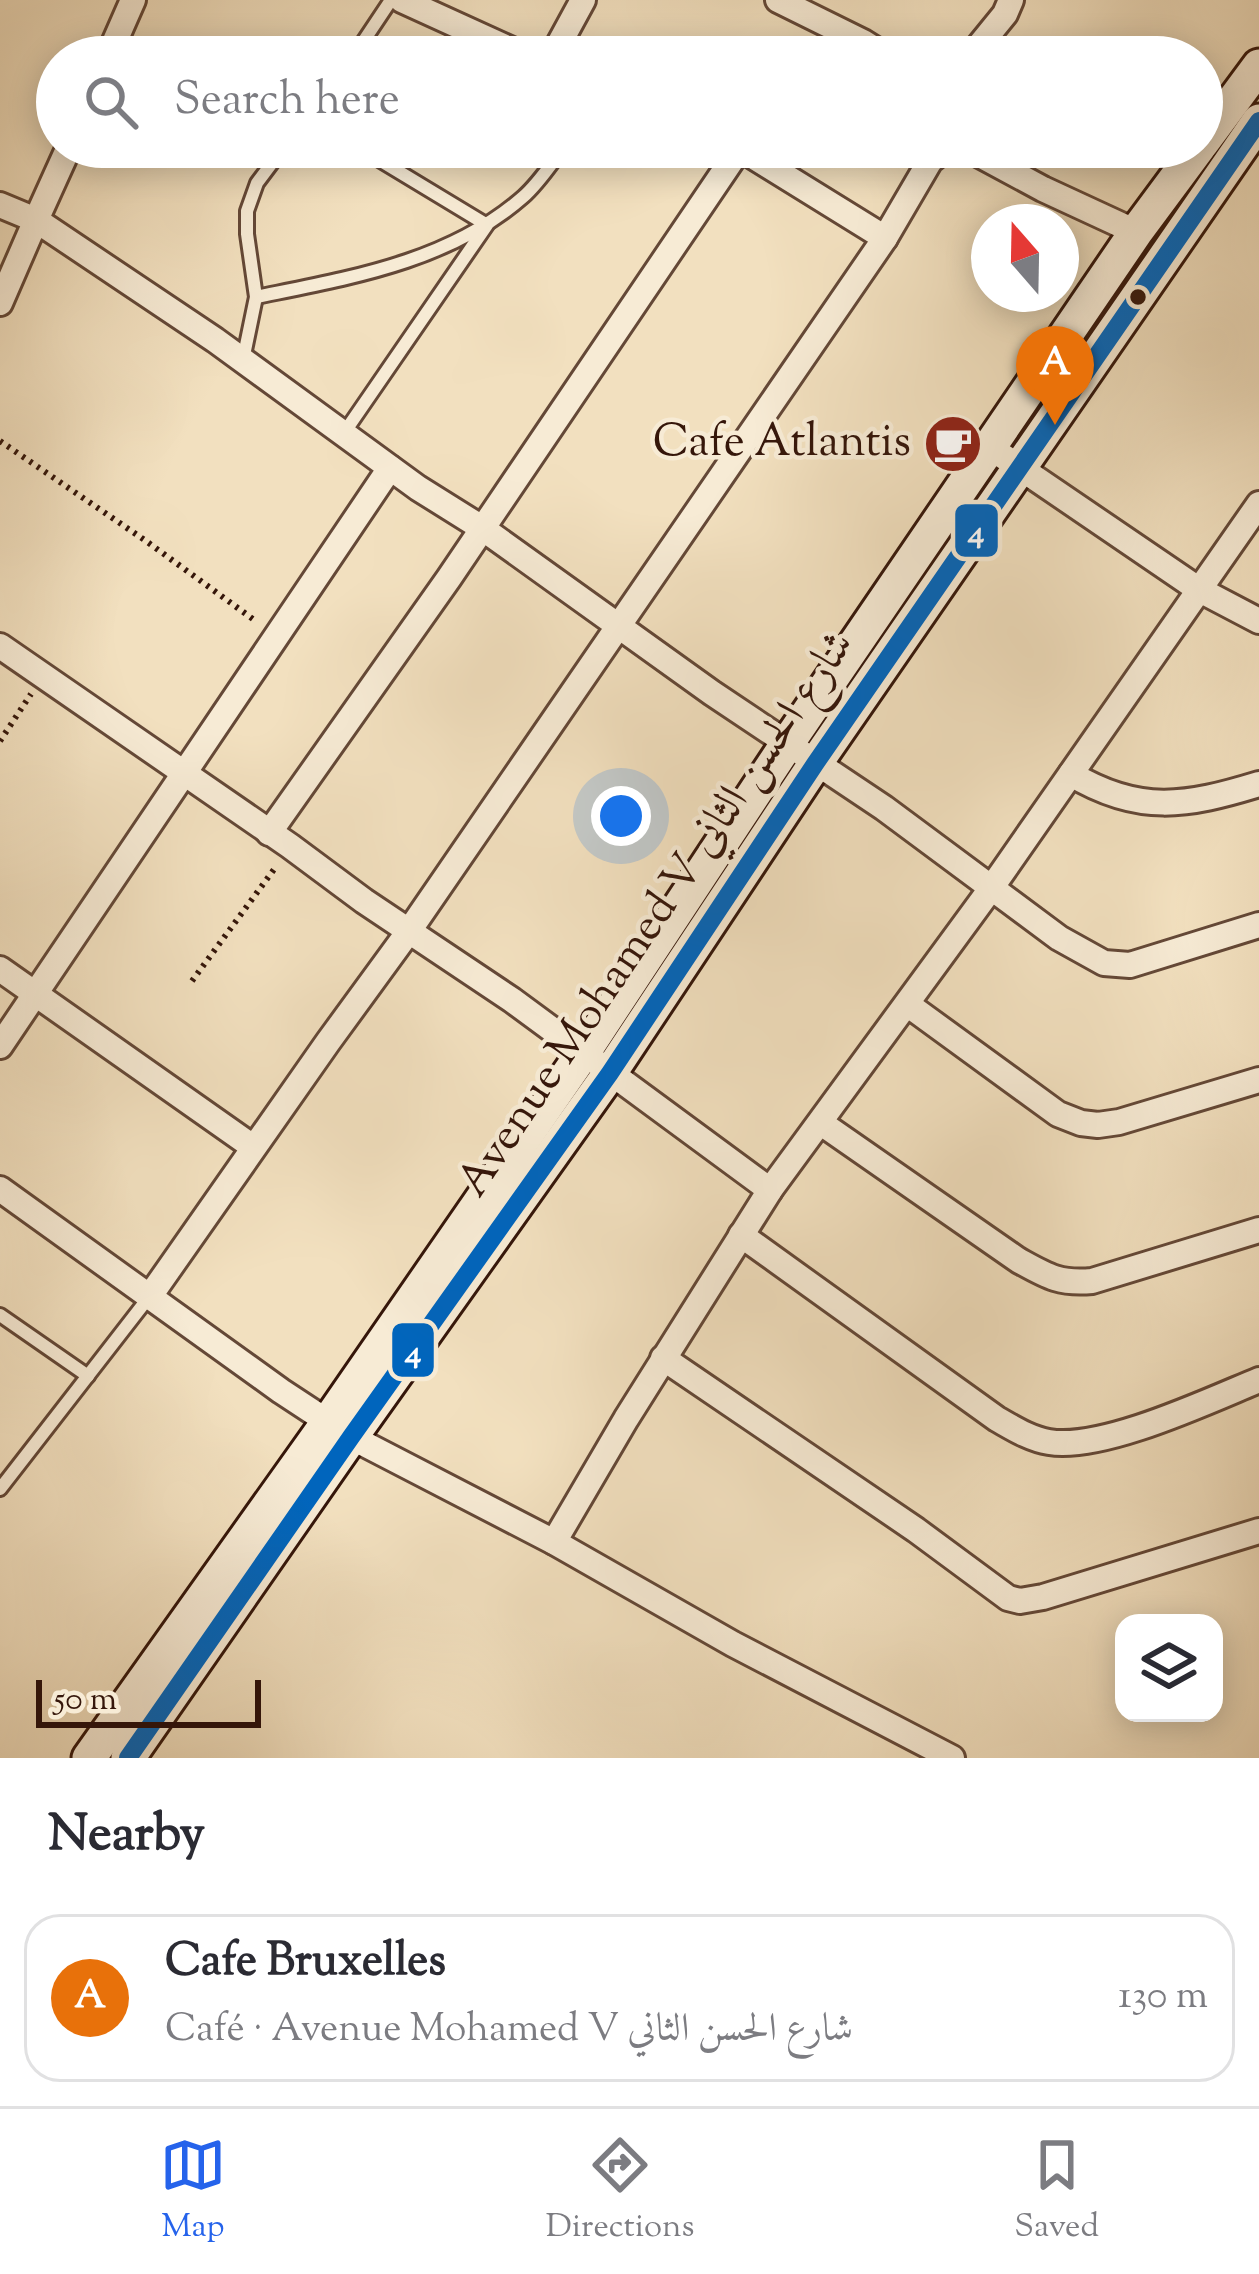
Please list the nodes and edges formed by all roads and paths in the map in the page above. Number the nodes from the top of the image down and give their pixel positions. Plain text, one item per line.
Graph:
1 (133, 0) edge
2 (391, 0) edge
3 (403, 0) edge
4 (583, 0) edge
5 (778, 0) edge
6 (1011, 0) edge
7 (117, 36) edge
8 (367, 36) edge
9 (481, 36) edge
10 (564, 36) edge
11 (851, 36) edge
12 (987, 36) edge
13 (1259, 66) edge
14 (1223, 114) edge
15 (1259, 121) edge
16 (60, 168) edge
17 (268, 168) edge
18 (393, 168) edge
19 (547, 168) edge
20 (725, 168) edge
21 (773, 168) edge
22 (926, 168) edge
23 (1004, 168) edge
24 (1183, 168) edge
25 (0, 205) edge
26 (37, 220) junction
27 (487, 225) junction
28 (1136, 232) junction
29 (885, 238) junction
30 (256, 297) junction
31 (0, 303) edge
32 (243, 361) junction
33 (344, 433) junction
34 (0, 441) edge
35 (991, 448) junction
36 (390, 468) junction
37 (1019, 469) junction
38 (1259, 504) edge
39 (482, 528) junction
40 (1198, 589) junction
41 (1259, 621) edge
42 (619, 626) junction
43 (277, 635) junction
44 (0, 646) edge
45 (43, 675) junction
46 (0, 741) edge
47 (787, 744) junction
48 (815, 764) junction
49 (183, 773) junction
50 (1071, 774) junction
51 (1259, 784) edge
52 (280, 840) junction
53 (992, 887) junction
54 (1259, 925) edge
55 (409, 931) junction
56 (0, 969) edge
57 (192, 981) dead end
58 (37, 993) junction
59 (907, 1004) junction
60 (0, 1046) edge
61 (596, 1063) junction
62 (1259, 1080) edge
63 (821, 1123) junction
64 (253, 1147) junction
65 (0, 1189) edge
66 (770, 1190) junction
67 (1259, 1230) edge
68 (741, 1234) junction
69 (150, 1296) junction
70 (0, 1315) edge
71 (663, 1358) junction
72 (88, 1376) junction
73 (1259, 1380) edge
74 (339, 1430) junction
75 (0, 1489) edge
76 (1259, 1531) edge
77 (554, 1543) junction
78 (89, 1758) edge
79 (128, 1758) edge
80 (952, 1758) edge

1 - 7 street
2 - 8 lane
3 - 9 street
4 - 10 street
5 - 11 street
6 - 12 street
13 - 14 main road, Avenue Mohamed V شارع الحسن الثاني
15 - 37 main road, Avenue Mohamed V شارع الحسن الثاني
16 - 26 street
17 - 30 lane
18 - 27 lane
19 - 27 lane
20 - 39 street
21 - 29 street
22 - 29 street
23 - 28 street
24 - 28 main road, Avenue Mohamed V شارع الحسن الثاني
25 - 26 street
26 - 31 street
26 - 32 street
27 - 30 lane
27 - 33 lane
28 - 35 main road, Avenue Mohamed V شارع الحسن الثاني
29 - 42 street
30 - 32 lane
32 - 33 street
33 - 36 street
34 - 43 path
35 - 37 street
35 - 47 main road, Avenue Mohamed V شارع الحسن الثاني
36 - 39 street
36 - 43 street
37 - 40 street
37 - 48 main road, Avenue Mohamed V شارع الحسن الثاني
38 - 40 street
39 - 42 street
39 - 52 street
40 - 41 street
40 - 50 street
42 - 47 street
42 - 55 street
43 - 49 street
44 - 45 street
45 - 46 path
45 - 49 street
47 - 48 street
47 - 61 main road, Avenue Mohamed V شارع الحسن الثاني
48 - 53 street
48 - 61 main road, Avenue Mohamed V شارع الحسن الثاني
49 - 52 street
49 - 58 street
50 - 51 street
50 - 53 street
52 - 55 street
52 - 57 path
53 - 54 street
53 - 59 street
55 - 61 street
55 - 64 street
56 - 58 street
58 - 60 street
58 - 64 street
59 - 62 street
59 - 63 street
61 - 66 street
61 - 74 main road, Avenue Mohamed V شارع الحسن الثاني
63 - 66 street
63 - 67 street
64 - 69 street
65 - 69 street
66 - 68 street
68 - 71 street
68 - 73 street
69 - 72 lane
69 - 74 street
70 - 72 lane
71 - 76 street
71 - 77 street
72 - 75 lane
74 - 77 street
74 - 78 main road, Avenue Mohamed V شارع الحسن الثاني
74 - 79 main road, Avenue Mohamed V شارع الحسن الثاني
77 - 80 street

